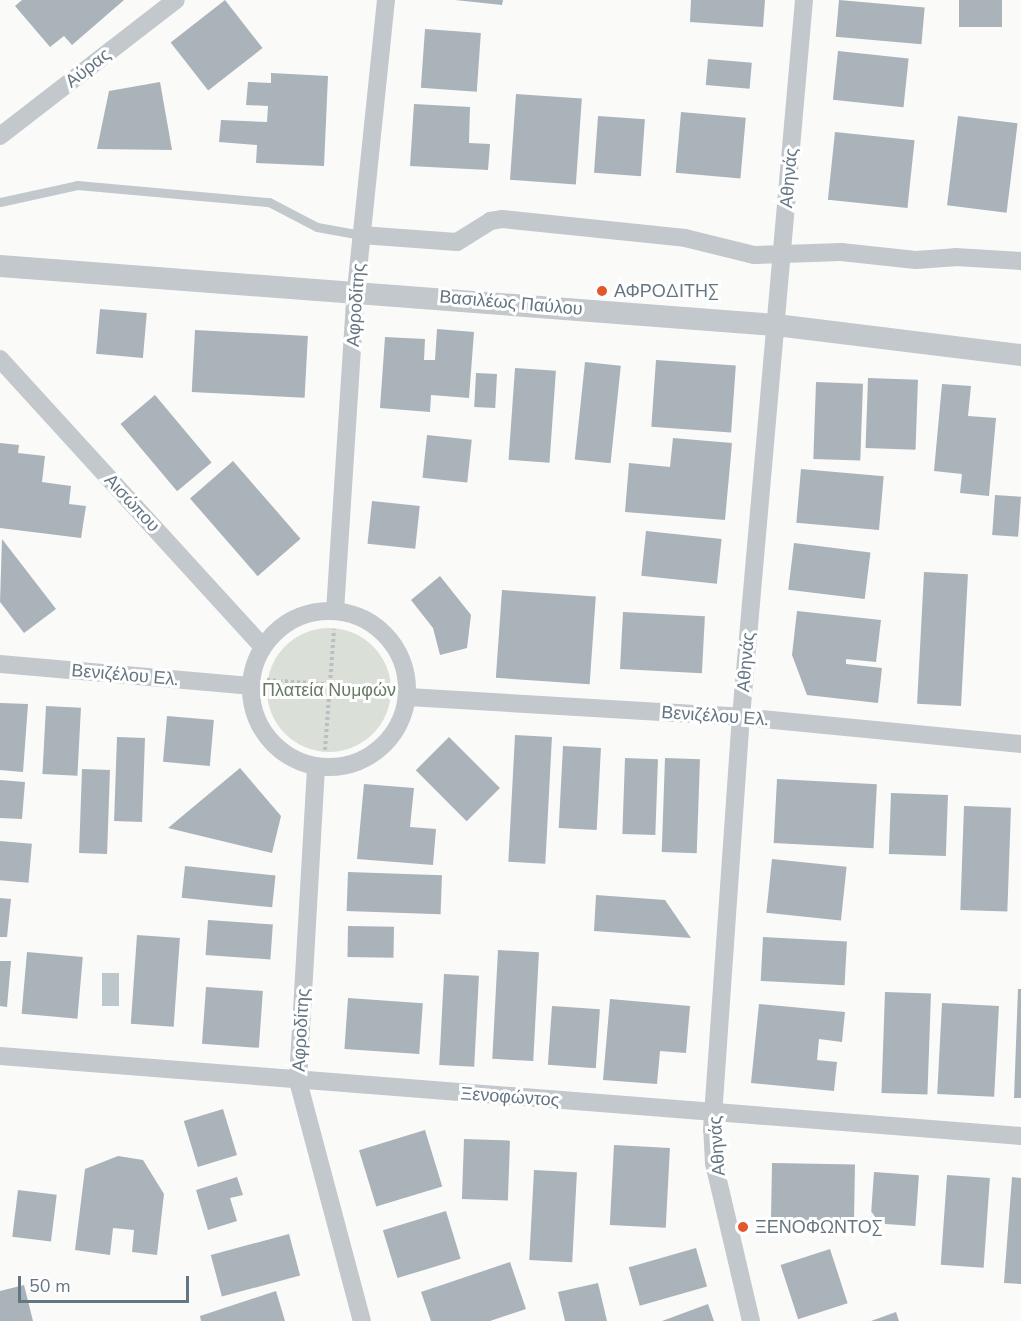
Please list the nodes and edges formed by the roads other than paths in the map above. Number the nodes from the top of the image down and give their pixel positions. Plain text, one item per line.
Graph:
1 (176, 0) edge
2 (386, 0) edge
3 (804, 0) edge
4 (0, 136) edge
5 (0, 202) edge
6 (362, 235) junction
7 (782, 256) junction
8 (1021, 261) edge
9 (0, 266) edge
10 (356, 290) junction
11 (776, 325) junction
12 (1021, 355) edge
13 (0, 359) edge
14 (335, 610) junction
15 (263, 646) junction
16 (0, 664) edge
17 (251, 682) junction
18 (408, 694) junction
19 (741, 717) junction
20 (1021, 744) edge
21 (320, 768) junction
22 (0, 1056) edge
23 (298, 1081) junction
24 (714, 1113) junction
25 (1021, 1136) edge
26 (362, 1321) edge
27 (751, 1321) edge

1 - 4 street, Αύρας
2 - 6 street, Αφροδίτης
3 - 7 street, Αθηνάς
5 - 6 lane
6 - 7 street
6 - 10 street, Αφροδίτης
7 - 8 street
7 - 11 street, Αθηνάς
9 - 10 street, Βασιλέως Παύλου
10 - 11 street, Βασιλέως Παύλου
10 - 14 street, Αφροδίτης
11 - 12 street, Βασιλέως Παύλου
11 - 19 street, Αθηνάς
13 - 15 street, Αισώπου
14 - 15 street
14 - 18 street
15 - 17 street
16 - 17 street, Βενιζέλου Ελ.
17 - 21 street
18 - 19 street, Βενιζέλου Ελ.
18 - 21 street
19 - 20 street, Βενιζέλου Ελ.
19 - 24 street, Αθηνάς
21 - 23 street, Αφροδίτης
22 - 23 street, Ξενοφώντος
23 - 24 street, Ξενοφώντος
23 - 26 street, Αφροδίτης
24 - 25 street, Ξενοφώντος
24 - 27 street, Αθηνάς

